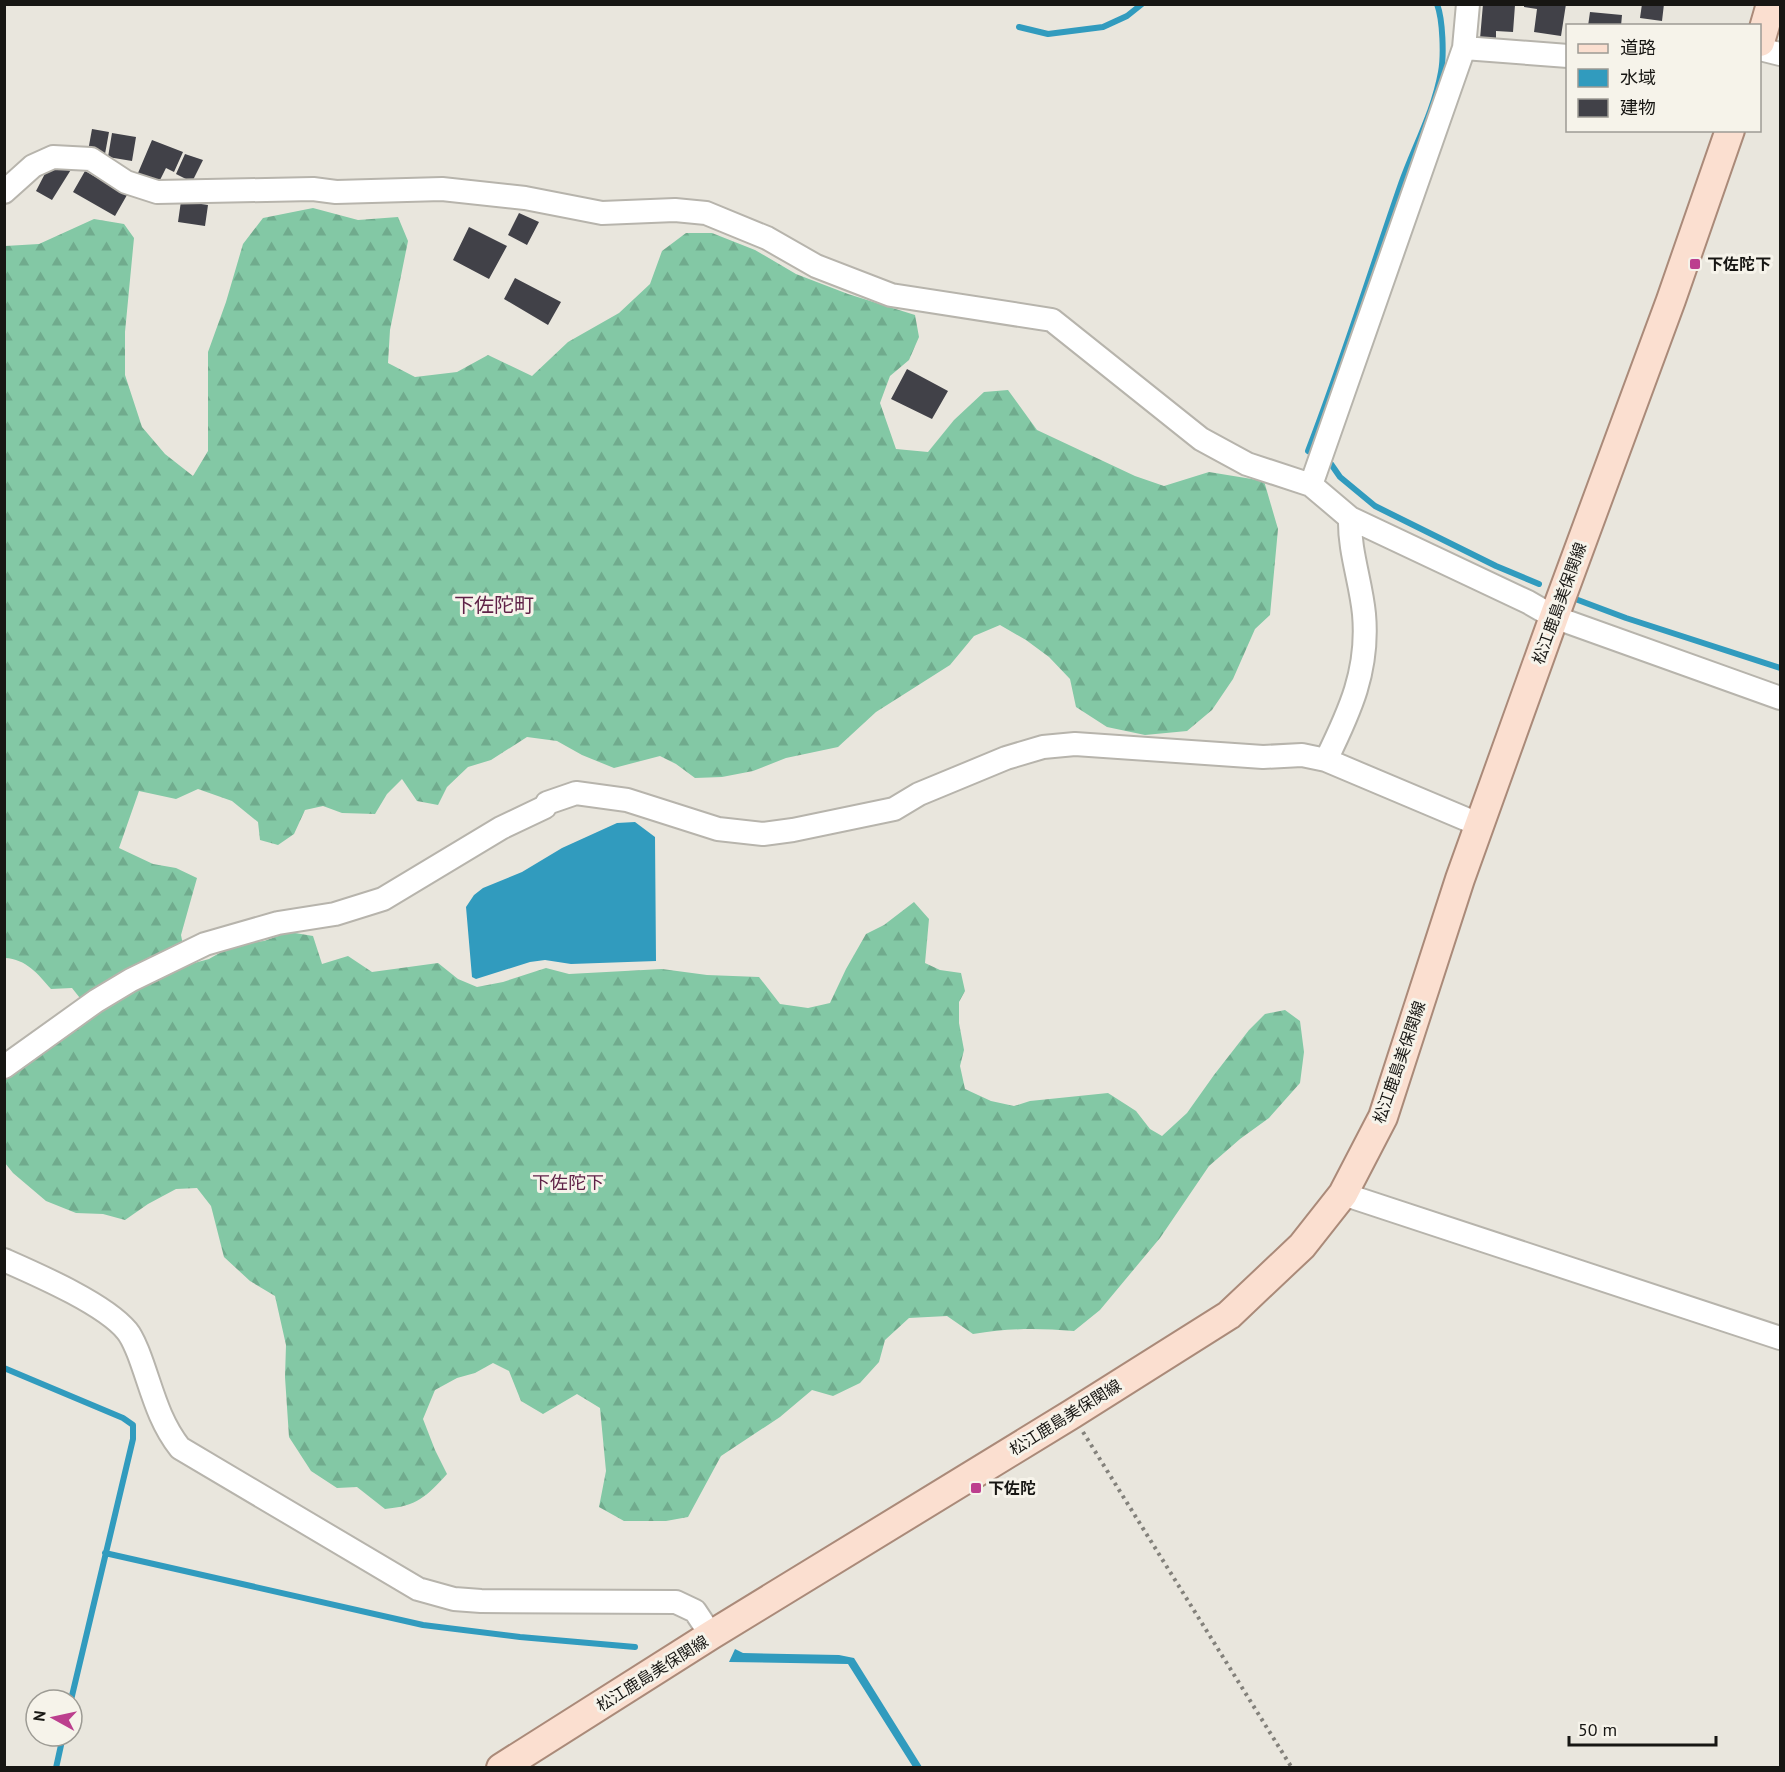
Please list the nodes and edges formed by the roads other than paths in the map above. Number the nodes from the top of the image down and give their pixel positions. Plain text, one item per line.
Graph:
1 (1468, 4) edge
2 (1771, 4) edge
3 (1761, 39) edge
4 (1464, 48) junction
5 (1761, 49) edge
6 (1780, 54) edge
7 (1566, 56) edge
8 (1729, 132) edge
9 (4, 192) edge
10 (1311, 485) junction
11 (1350, 518) junction
12 (1554, 617) junction
13 (1780, 698) edge
14 (1326, 760) junction
15 (1480, 825) junction
16 (4, 1066) edge
17 (1343, 1194) junction
18 (4, 1260) edge
19 (1780, 1338) edge
20 (711, 1635) junction
21 (501, 1767) edge

1 - 4 street
2 - 3 main road
4 - 7 street
4 - 10 street
5 - 6 street
8 - 12 main road, 松江鹿島美保関線
9 - 10 street
10 - 11 street
11 - 12 street
11 - 14 street
12 - 13 street
12 - 15 main road, 松江鹿島美保関線
14 - 15 street
14 - 16 street
15 - 17 main road, 松江鹿島美保関線
17 - 19 street
17 - 20 main road, 松江鹿島美保関線
18 - 20 street
20 - 21 main road, 松江鹿島美保関線

